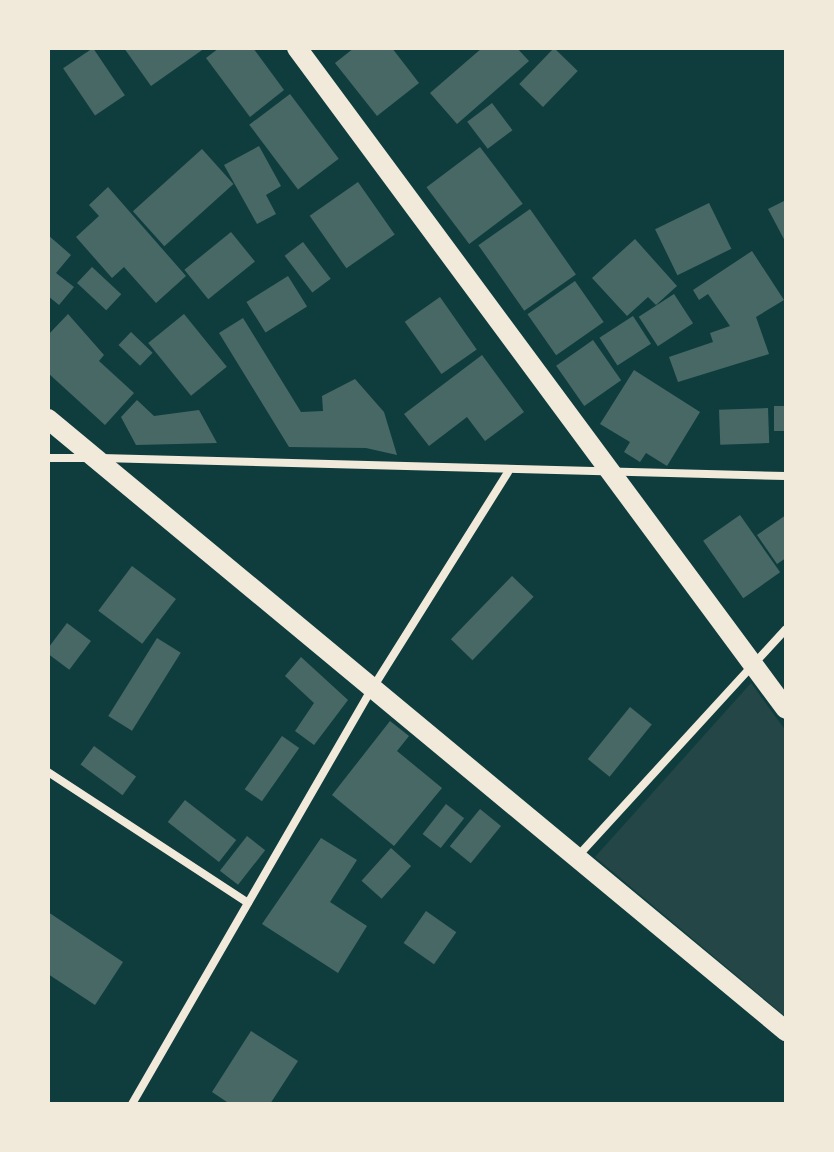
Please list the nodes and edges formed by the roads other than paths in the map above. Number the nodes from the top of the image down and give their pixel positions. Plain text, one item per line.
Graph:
1 (297, 48) edge
2 (48, 419) edge
3 (48, 458) edge
4 (94, 458) junction
5 (508, 472) junction
6 (610, 472) junction
7 (786, 476) edge
8 (786, 629) edge
9 (753, 664) junction
10 (372, 689) junction
11 (786, 709) edge
12 (48, 772) edge
13 (576, 858) junction
14 (248, 903) junction
15 (786, 1031) edge
16 (132, 1104) edge

1 - 6 main road
2 - 4 main road
3 - 4 street
4 - 5 street
4 - 10 main road
5 - 6 street
5 - 10 street
6 - 7 street
6 - 9 main road
8 - 9 street
9 - 11 main road
9 - 13 street
10 - 13 main road
10 - 14 street
12 - 14 street
13 - 15 main road
14 - 16 street

